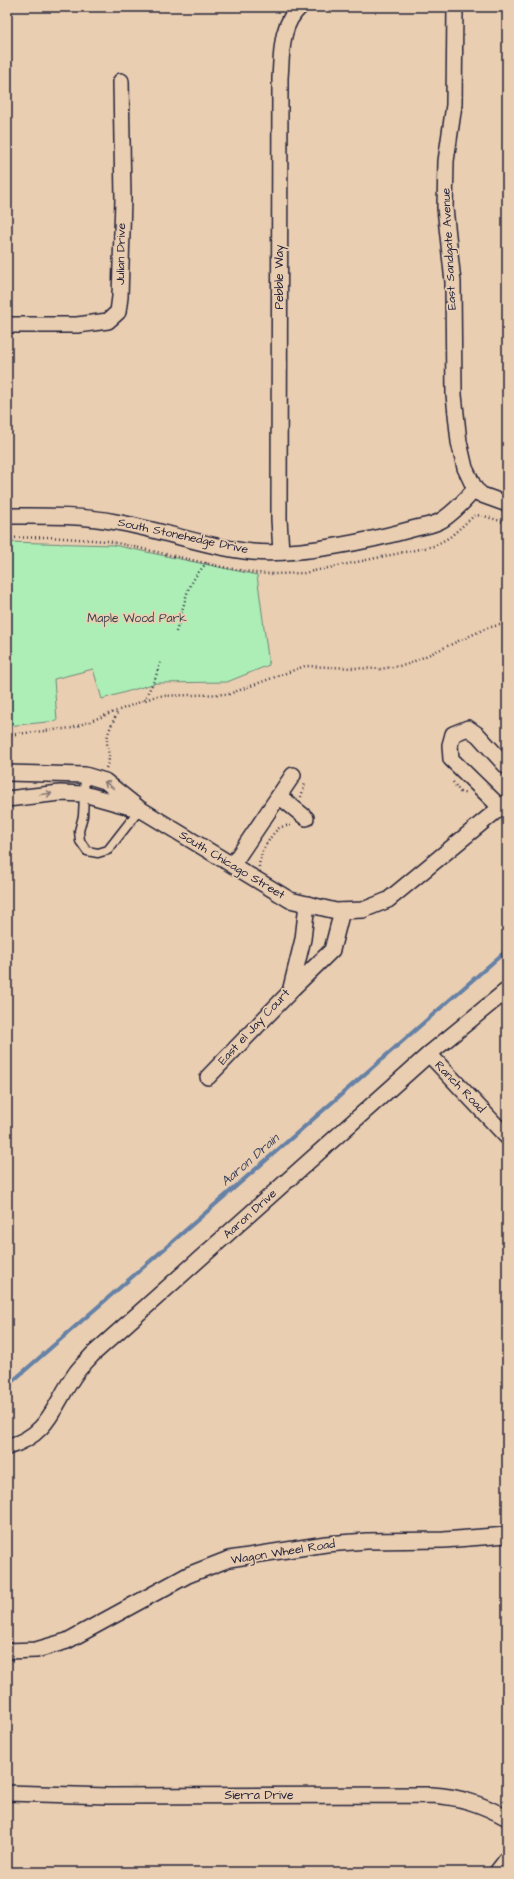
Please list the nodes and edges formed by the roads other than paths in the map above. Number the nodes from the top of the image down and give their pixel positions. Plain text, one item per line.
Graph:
1 (300, 7) edge
2 (455, 7) edge
3 (121, 82) dead end
4 (7, 325) edge
5 (475, 489) junction
6 (507, 504) edge
7 (7, 516) edge
8 (281, 552) junction
9 (507, 767) edge
10 (7, 774) edge
11 (85, 775) junction
12 (294, 775) dead end
13 (84, 794) junction
14 (279, 796) junction
15 (7, 799) edge
16 (504, 804) edge
17 (140, 809) junction
18 (306, 818) dead end
19 (232, 864) junction
20 (307, 904) junction
21 (342, 911) junction
22 (507, 990) edge
23 (290, 992) junction
24 (429, 1054) junction
25 (208, 1077) dead end
26 (507, 1137) edge
27 (7, 1447) edge
28 (507, 1535) edge
29 (7, 1651) edge
30 (7, 1793) edge
31 (507, 1818) edge
32 (507, 1859) edge
33 (497, 1872) edge

1 - 8 street, Pebble Way
2 - 5 street, East Sandgate Avenue
3 - 4 street, Julian Drive
5 - 6 street
5 - 8 street, South Stonehedge Drive
7 - 8 street, South Stonehedge Drive
9 - 16 street
10 - 11 street, South Chicago Street
11 - 13 lane
17 -> 11 street, South Chicago Street
12 - 14 street
15 -> 13 street, South Chicago Street
13 - 17 street, South Chicago Street
13 - 17 lane
14 - 18 street
14 - 19 street
16 - 21 street, South Chicago Street
17 - 19 street, South Chicago Street
19 - 20 street, South Chicago Street
20 - 21 street, South Chicago Street
20 - 23 street, East el Jay Court
21 - 23 street
22 - 24 street, Aaron Drive
23 - 25 street, East el Jay Court
24 - 26 street, Ranch Road
24 - 27 street, Aaron Drive
28 - 29 street, Wagon Wheel Road
30 - 31 street, Sierra Drive
32 - 33 street

